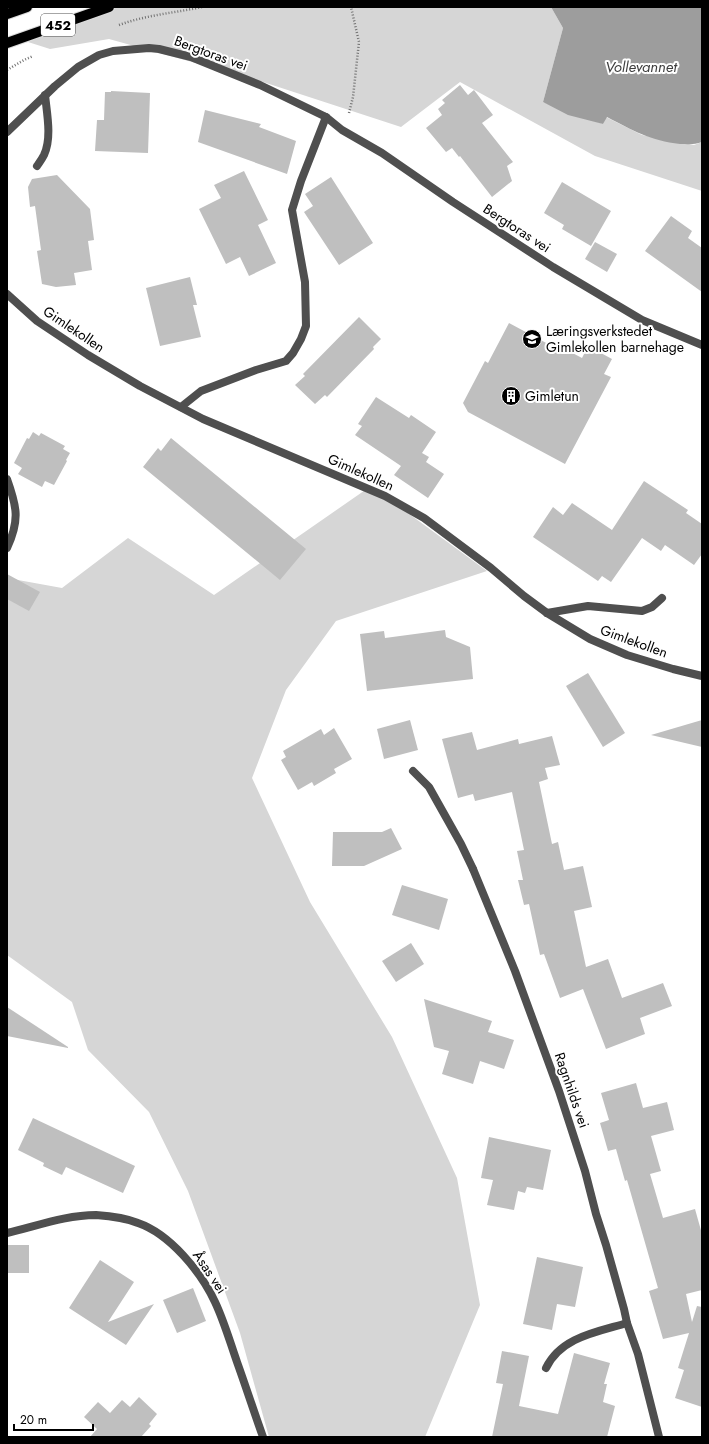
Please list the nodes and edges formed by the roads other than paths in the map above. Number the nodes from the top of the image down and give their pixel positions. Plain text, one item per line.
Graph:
1 (27, 7) edge
2 (109, 7) edge
3 (7, 14) edge
4 (7, 43) edge
5 (45, 96) junction
6 (326, 117) junction
7 (7, 132) edge
8 (37, 166) dead end
9 (7, 294) edge
10 (702, 345) edge
11 (181, 407) junction
12 (7, 479) edge
13 (7, 548) edge
14 (662, 598) dead end
15 (547, 613) junction
16 (702, 676) edge
17 (413, 771) dead end
18 (7, 1232) edge
19 (627, 1323) junction
20 (546, 1368) dead end
21 (263, 1437) edge
22 (658, 1437) edge

1 - 3 main road, 452
2 - 4 main road, 452
5 - 6 street, Bergtoras vei
5 - 7 street, Bergtoras vei
5 - 8 street
6 - 10 street, Bergtoras vei
6 - 11 street
9 - 11 street, Gimlekollen
11 - 15 street, Gimlekollen
12 - 13 street
14 - 15 street
15 - 16 street, Gimlekollen
17 - 19 street, Ragnhilds vei
18 - 21 street, Åsas vei
19 - 20 street
19 - 22 street, Ragnhilds vei

